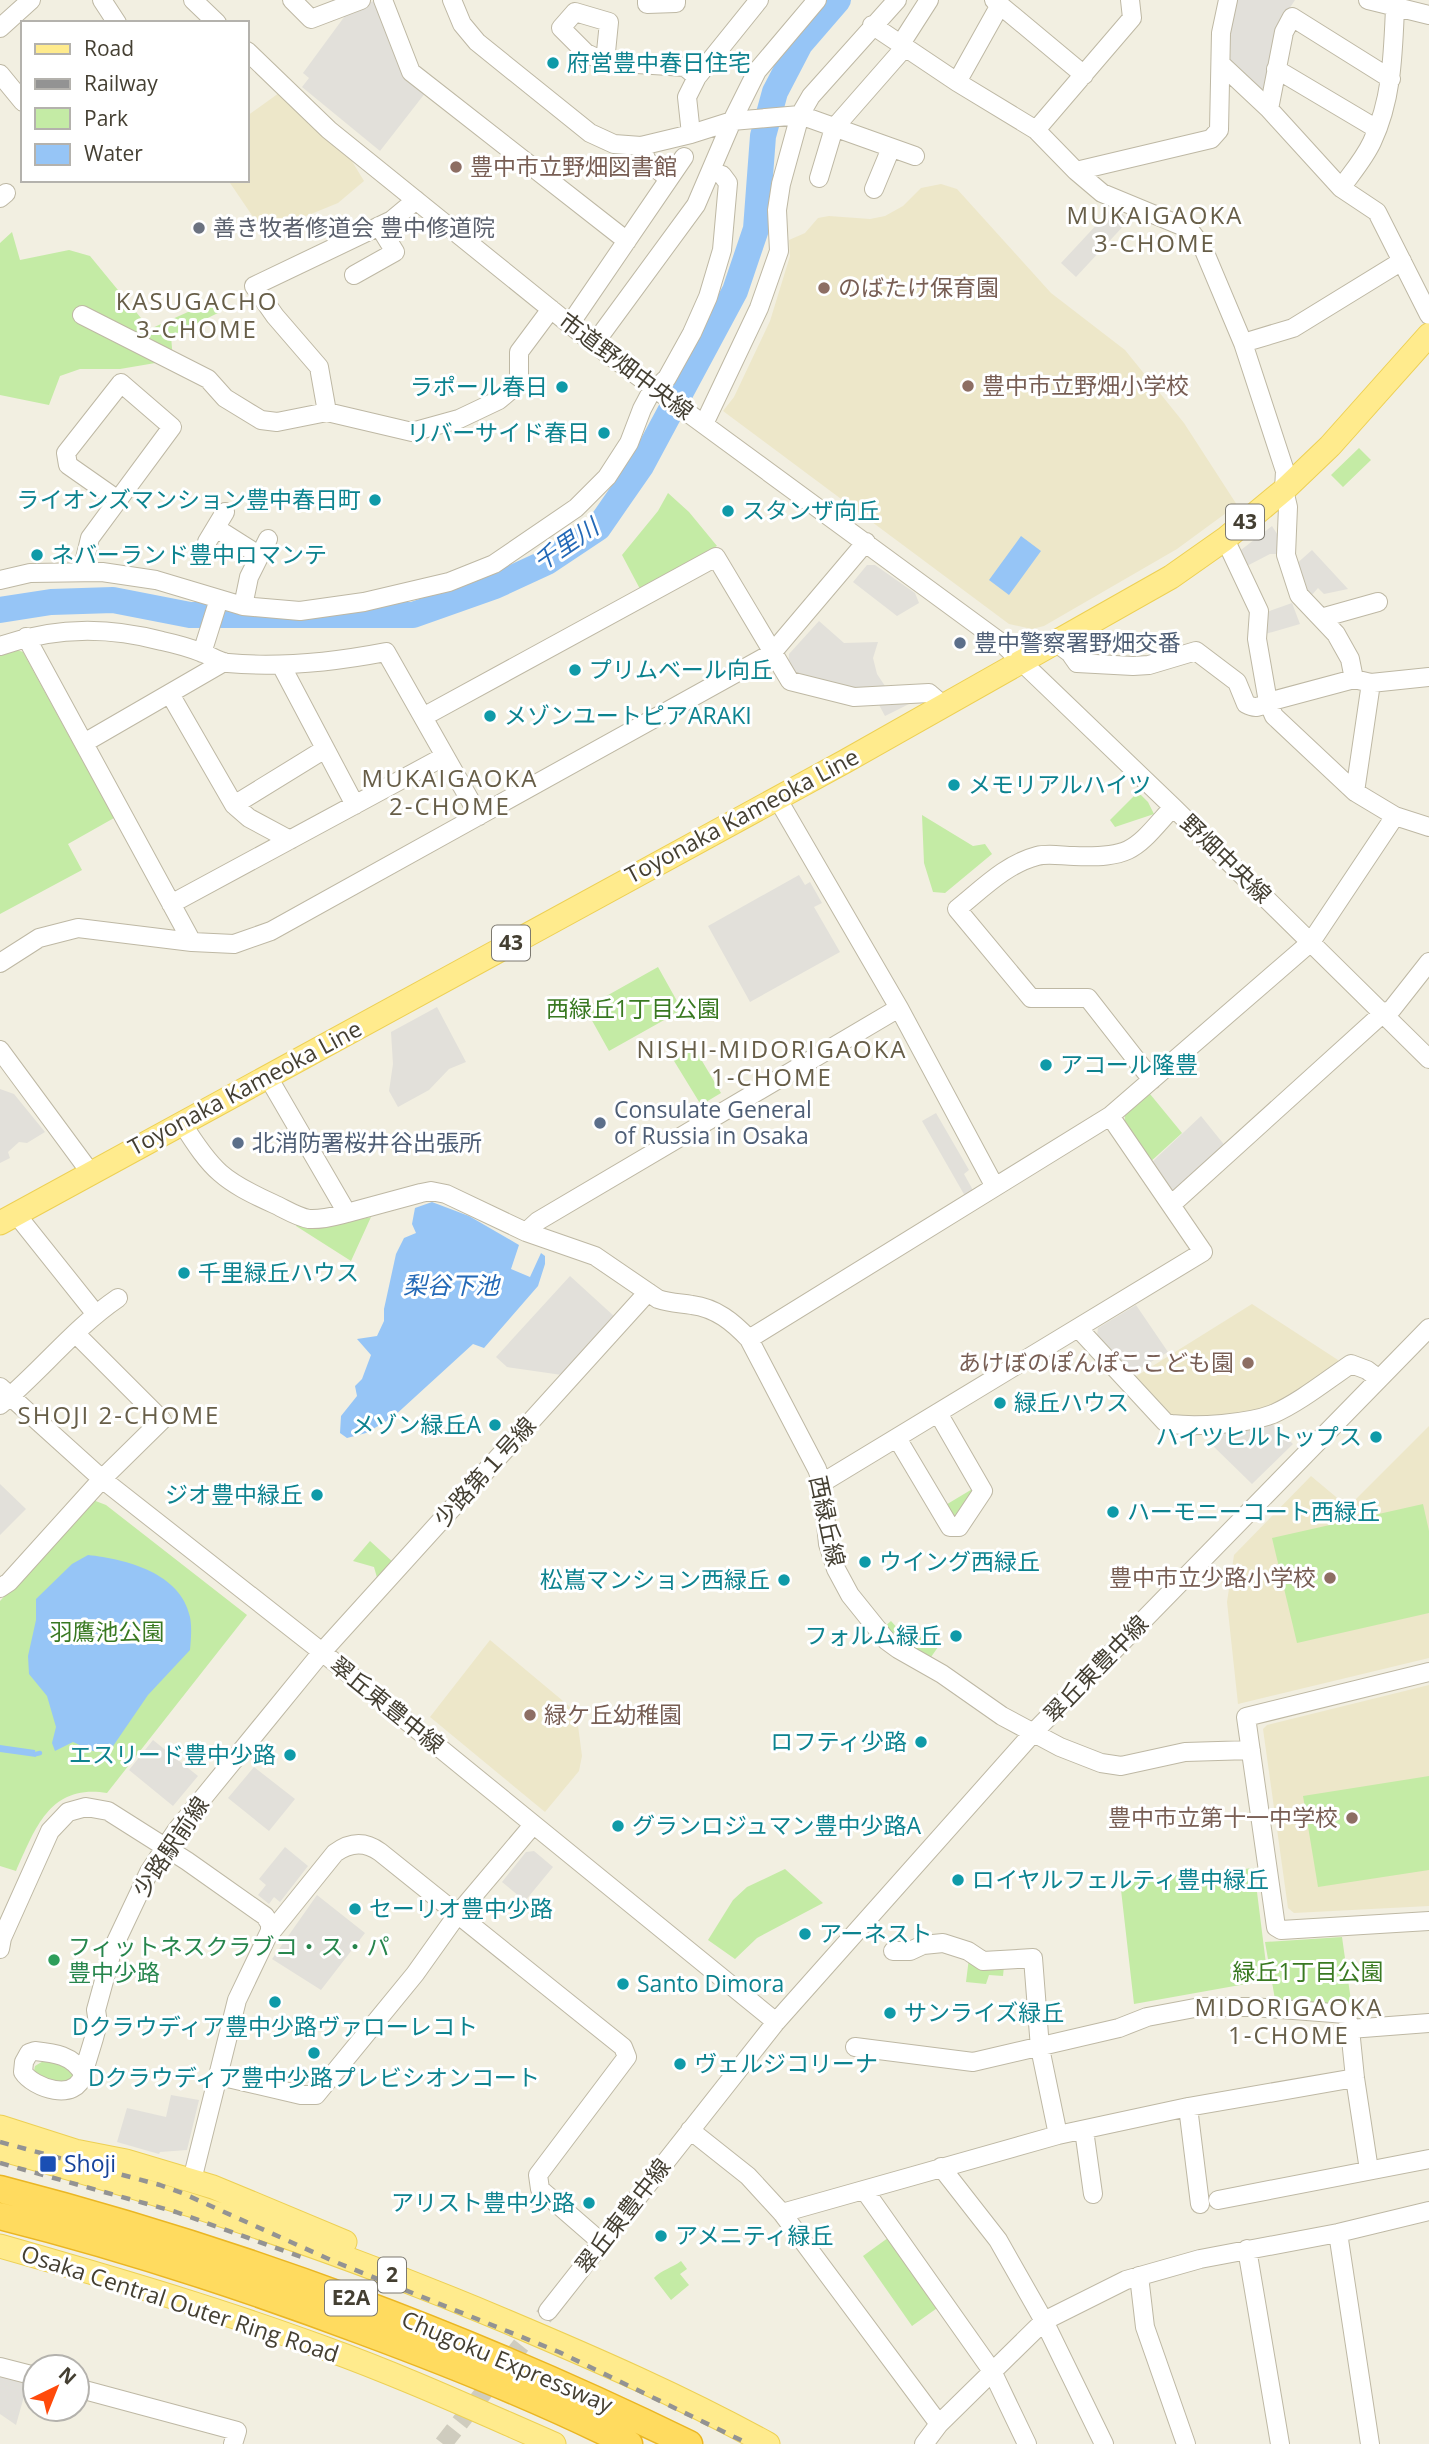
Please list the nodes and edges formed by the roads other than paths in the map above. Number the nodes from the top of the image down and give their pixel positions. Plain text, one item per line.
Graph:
1 (31, 0) edge
2 (102, 0) edge
3 (193, 0) edge
4 (292, 0) edge
5 (361, 0) edge
6 (383, 0) edge
7 (452, 0) edge
8 (647, 0) edge
9 (676, 0) edge
10 (759, 0) edge
11 (817, 0) edge
12 (897, 0) edge
13 (929, 0) edge
14 (1130, 0) edge
15 (1228, 0) edge
16 (1368, 0) edge
17 (997, 2) edge
18 (1395, 8) junction
19 (1429, 15) edge
20 (116, 21) edge
21 (215, 21) edge
22 (1, 24) edge
23 (872, 25) junction
24 (905, 47) junction
25 (248, 52) edge
26 (604, 62) dead end
27 (1221, 64) junction
28 (1276, 69) junction
29 (0, 74) edge
30 (1084, 75) junction
31 (697, 76) junction
32 (1391, 79) junction
33 (957, 82) junction
34 (21, 100) edge
35 (1269, 109) junction
36 (796, 116) junction
37 (737, 120) junction
38 (834, 128) junction
39 (1377, 129) junction
40 (1036, 130) junction
41 (691, 134) junction
42 (641, 146) junction
43 (891, 148) junction
44 (915, 156) dead end
45 (684, 157) dead end
46 (1076, 171) junction
47 (722, 175) dead end
48 (819, 178) dead end
49 (668, 179) junction
50 (1341, 188) junction
51 (874, 189) dead end
52 (416, 200) junction
53 (379, 226) junction
54 (627, 241) junction
55 (1402, 261) junction
56 (354, 275) dead end
57 (551, 309) junction
58 (82, 315) dead end
59 (1429, 315) edge
60 (570, 324) junction
61 (1429, 335) edge
62 (1243, 343) junction
63 (594, 344) junction
64 (659, 391) junction
65 (327, 412) junction
66 (702, 422) junction
67 (1284, 490) junction
68 (118, 500) junction
69 (225, 512) dead end
70 (1225, 539) junction
71 (866, 542) junction
72 (82, 571) junction
73 (0, 580) edge
74 (219, 599) junction
75 (1378, 602) dead end
76 (243, 606) junction
77 (1321, 618) junction
78 (26, 637) junction
79 (1055, 642) junction
80 (0, 646) edge
81 (202, 653) junction
82 (772, 653) junction
83 (1021, 661) junction
84 (224, 663) junction
85 (281, 665) junction
86 (1429, 677) edge
87 (1362, 681) junction
88 (170, 694) junction
89 (1268, 702) junction
90 (943, 705) junction
91 (423, 717) junction
92 (84, 743) junction
93 (325, 749) junction
94 (445, 756) junction
95 (1355, 792) junction
96 (777, 798) junction
97 (234, 805) junction
98 (355, 805) junction
99 (1173, 807) junction
100 (479, 816) junction
101 (1395, 816) junction
102 (1429, 827) edge
103 (290, 839) junction
104 (171, 904) junction
105 (192, 942) junction
106 (1311, 942) junction
107 (1429, 962) edge
108 (0, 963) edge
109 (899, 1008) junction
110 (1382, 1014) junction
111 (0, 1050) edge
112 (1429, 1059) edge
113 (268, 1077) junction
114 (1152, 1080) junction
115 (1110, 1116) junction
116 (182, 1123) junction
117 (90, 1172) junction
118 (995, 1187) junction
119 (1171, 1205) junction
120 (347, 1213) junction
121 (8, 1218) edge
122 (526, 1232) junction
123 (648, 1293) junction
124 (118, 1298) dead end
125 (95, 1313) junction
126 (1078, 1328) junction
127 (1429, 1328) edge
128 (76, 1334) junction
129 (750, 1339) junction
130 (1379, 1379) junction
131 (3, 1396) edge
132 (938, 1413) junction
133 (897, 1438) junction
134 (102, 1479) junction
135 (822, 1483) junction
136 (0, 1588) edge
137 (322, 1652) junction
138 (1429, 1672) edge
139 (1033, 1733) junction
140 (1251, 1750) junction
141 (533, 1825) junction
142 (164, 1847) junction
143 (457, 1916) junction
144 (1429, 1921) edge
145 (268, 1936) junction
146 (1, 1941) edge
147 (893, 1951) dead end
148 (96, 2010) junction
149 (776, 2022) junction
150 (1429, 2023) edge
151 (1350, 2029) junction
152 (855, 2048) dead end
153 (1040, 2048) junction
154 (64, 2056) junction
155 (83, 2074) junction
156 (219, 2076) junction
157 (1355, 2078) junction
158 (1188, 2107) junction
159 (0, 2127) edge
160 (690, 2130) junction
161 (1084, 2130) junction
162 (1058, 2135) junction
163 (0, 2149) edge
164 (1429, 2159) edge
165 (941, 2167) junction
166 (1369, 2170) junction
167 (192, 2180) junction
168 (0, 2189) edge
169 (865, 2191) junction
170 (1093, 2194) dead end
171 (1429, 2211) edge
172 (782, 2213) junction
173 (0, 2216) edge
174 (1338, 2233) junction
175 (601, 2242) junction
176 (0, 2246) edge
177 (1247, 2249) junction
178 (1139, 2276) junction
179 (548, 2311) tunnel mouth
180 (505, 2321) junction
181 (1044, 2321) junction
182 (0, 2367) edge
183 (992, 2371) junction
184 (21, 2372) edge
185 (91, 2392) edge
186 (939, 2424) junction
187 (233, 2444) edge
188 (554, 2444) edge
189 (629, 2444) edge
190 (689, 2444) edge
191 (768, 2444) edge
192 (924, 2444) edge
193 (1027, 2444) edge
194 (1104, 2444) edge
195 (1186, 2444) edge
196 (1280, 2444) edge
197 (1370, 2444) edge

1 - 22 street
2 - 20 street
3 - 21 street
4 - 5 street
6 - 54 street
7 - 42 street
8 - 9 street
10 - 31 street
11 - 37 street
12 - 23 street
13 - 24 street
14 - 30 street
15 - 27 street
16 - 18 street
17 - 30 street
17 - 33 street
18 - 19 street
18 - 32 street
23 - 24 street
23 - 36 street
24 - 33 street
24 - 38 street
25 - 52 street, 市道野畑中央線
26 - 31 street
27 - 35 street
27 - 46 street
28 - 32 street
28 - 35 street
28 - 39 street
29 - 34 street
30 - 40 street
31 - 41 street
32 - 39 street
33 - 40 street
35 - 50 street
36 - 37 street
36 - 38 street
36 - 66 street
37 - 41 street
37 - 63 street
38 - 43 street
38 - 48 street
39 - 50 street
40 - 46 street
41 - 42 street
42 - 49 street
43 - 44 street
43 - 51 street
45 - 49 street
46 - 62 street
47 - 64 street
49 - 54 street
50 - 55 street
52 - 53 street
52 - 57 street, 市道野畑中央線
53 - 56 street
53 - 65 street
54 - 60 street
55 - 59 street
55 - 62 street
57 - 60 street, 市道野畑中央線
57 - 65 street
58 - 65 street
60 - 63 street, 市道野畑中央線
61 - 67 main road, Toyonaka Kameoka Line / 43
62 - 67 street
63 - 64 street, 市道野畑中央線
64 - 66 street, 市道野畑中央線
64 - 76 street
66 - 71 street, 市道野畑中央線
67 - 70 main road, Toyonaka Kameoka Line / 43
67 - 77 street
68 - 68 street
68 - 72 street
69 - 76 street
70 - 79 main road, Toyonaka Kameoka Line / 43
70 - 89 street
71 - 82 street
71 - 83 street, 市道野畑中央線
72 - 73 street
72 - 74 street
74 - 76 street
74 - 81 street
75 - 77 street
77 - 87 street
78 - 80 street
78 - 81 street
78 - 92 street
79 - 83 main road, Toyonaka Kameoka Line / 43
79 - 89 street
81 - 84 street
82 - 90 street
82 - 91 street
82 - 100 street
83 - 90 main road, Toyonaka Kameoka Line / 43
83 - 99 street, 野畑中央線
84 - 85 street
84 - 88 street
85 - 91 street
85 - 93 street
86 - 87 street
87 - 89 street
87 - 95 street
88 - 92 street
88 - 97 street
89 - 95 street
90 - 96 main road, Toyonaka Kameoka Line / 43
91 - 94 street
92 - 104 street
93 - 97 street
93 - 98 street
94 - 98 street
94 - 100 street
95 - 101 street
96 - 109 street
96 - 113 main road, Toyonaka Kameoka Line / 43
97 - 103 street
98 - 103 street
99 - 106 street, 野畑中央線
99 - 114 street
100 - 105 street
101 - 102 street
101 - 106 street
103 - 104 street
104 - 105 street
105 - 108 street
106 - 110 street, 野畑中央線
106 - 114 street
107 - 110 street
109 - 118 street
109 - 122 street
110 - 112 street, 野畑中央線
110 - 119 street
111 - 117 street
113 - 116 main road, Toyonaka Kameoka Line / 43
113 - 120 street
114 - 115 street
115 - 118 street
115 - 119 street
116 - 117 main road, Toyonaka Kameoka Line / 43
116 - 120 street, 西緑丘線
117 - 121 main road, Toyonaka Kameoka Line / 43
118 - 129 street
119 - 126 street
120 - 122 street, 西緑丘線
121 - 125 street
122 - 123 street, 西緑丘線
123 - 129 street, 西緑丘線
123 - 137 street, 少路第１号線
124 - 125 street
125 - 128 street
126 - 130 street
126 - 132 street
127 - 130 street, 翠丘東豊中線
128 - 131 street
128 - 134 street
129 - 135 street, 西緑丘線
130 - 139 street, 翠丘東豊中線
131 - 134 street, 翠丘東豊中線
132 - 133 street
132 - 133 street
133 - 135 street
134 - 136 street
134 - 137 street, 翠丘東豊中線
135 - 139 street, 西緑丘線
137 - 141 street, 翠丘東豊中線
137 - 142 street, 少路駅前線
138 - 140 street
139 - 140 street, 西緑丘線
139 - 149 street, 翠丘東豊中線
140 - 144 street
141 - 143 street
141 - 149 street, 翠丘東豊中線
142 - 145 street
142 - 146 street
142 - 148 street, 少路駅前線
143 - 145 street
143 - 156 street
143 - 175 street
145 - 156 street
147 - 153 street
148 - 154 street
148 - 155 street, 少路駅前線
149 - 160 street, 翠丘東豊中線
150 - 151 street
151 - 153 street
151 - 157 street
152 - 153 street
153 - 162 street
154 - 155 street
154 - 155 street
156 - 167 street
157 - 158 street
157 - 166 street
158 - 161 street
158 - 166 street
159 - 167 main road
160 - 172 street
160 - 175 street, 翠丘東豊中線
161 - 162 street
161 - 170 street
162 - 165 street
163 - 180 main road, 2
164 - 166 street
165 - 169 street
165 - 181 street
167 - 180 main road
168 - 190 highway, Chugoku Expressway / E2A
169 - 172 street
169 - 183 street
171 - 174 street
172 - 186 street
173 - 189 highway, Chugoku Expressway / E2A
174 - 177 street
174 - 197 street
175 - 179 street, 翠丘東豊中線
176 - 188 main road, Osaka Central Outer Ring Road
177 - 178 street
177 - 196 street
178 - 181 street
178 - 195 street
180 - 191 main road, 2
181 - 183 street
181 - 194 street
182 - 184 street
183 - 186 street
183 - 193 street
185 - 187 street
186 - 192 street

